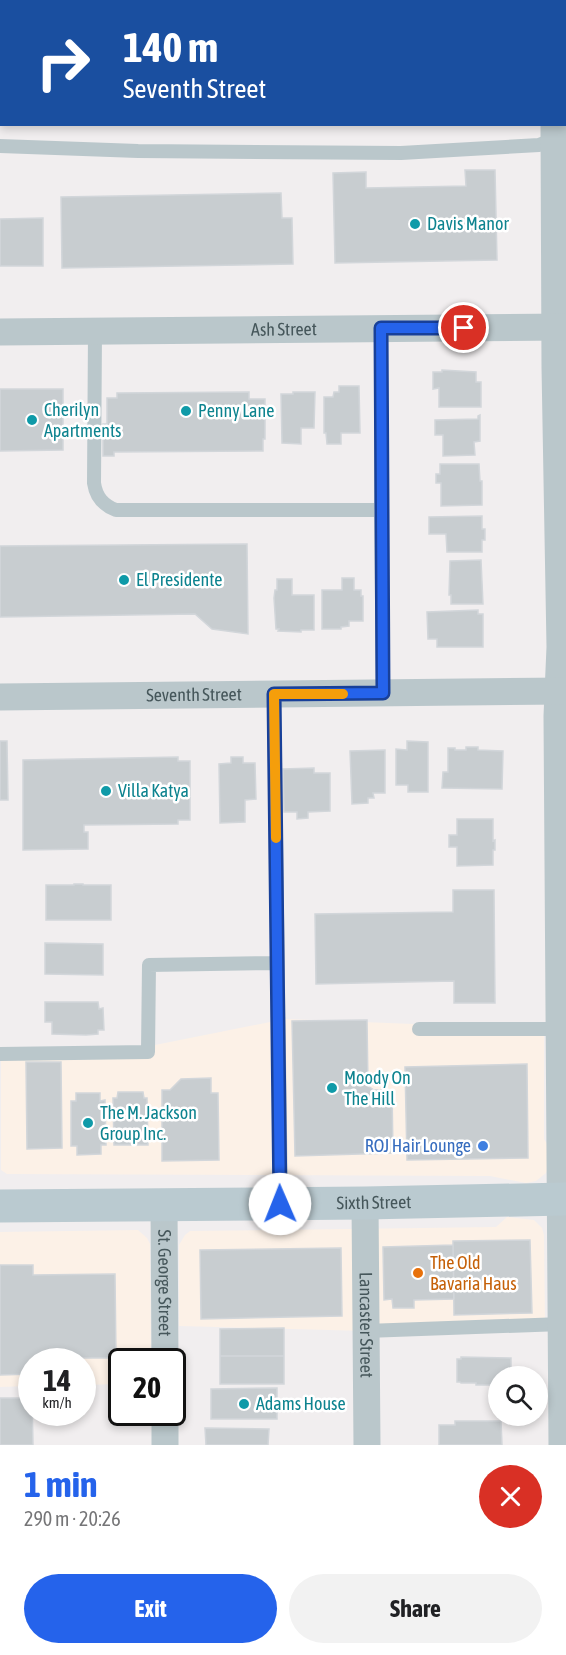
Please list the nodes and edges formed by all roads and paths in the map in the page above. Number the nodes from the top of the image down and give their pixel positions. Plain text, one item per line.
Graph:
1 (558, 134) edge
2 (0, 146) edge
3 (560, 327) edge
4 (381, 328) junction
5 (95, 331) junction
6 (0, 332) edge
7 (381, 510) junction
8 (562, 691) edge
9 (383, 693) junction
10 (274, 694) junction
11 (0, 697) edge
12 (562, 863) edge
13 (277, 963) junction
14 (562, 1024) edge
15 (419, 1029) dead end
16 (0, 1054) edge
17 (564, 1199) edge
18 (365, 1203) junction
19 (280, 1204) junction
20 (164, 1205) junction
21 (0, 1206) edge
22 (562, 1324) junction
23 (366, 1331) junction
24 (165, 1348) edge
25 (564, 1403) edge
26 (165, 1426) edge
27 (165, 1445) edge
28 (367, 1445) edge
29 (562, 1445) edge

1 - 2 lane
1 - 3 street
3 - 4 street, Ash Street
3 - 8 street
4 - 5 street, Ash Street
4 - 7 lane
5 - 6 street, Ash Street
5 - 7 lane
7 - 9 lane
8 - 9 street, Seventh Street
8 - 12 street
9 - 10 street, Seventh Street
10 - 11 street, Seventh Street
10 - 13 lane
12 - 14 street
13 - 16 lane
13 - 19 lane
14 - 15 lane
14 - 17 street
17 - 18 street, Sixth Street
17 - 22 street
18 - 19 street, Sixth Street
18 - 23 street, Lancaster Street
19 - 20 street, Sixth Street
20 - 21 street, Sixth Street
20 - 24 street, St. George Street
22 - 23 lane
22 - 25 street
23 - 28 street, Lancaster Street
25 - 29 street
26 - 27 street

